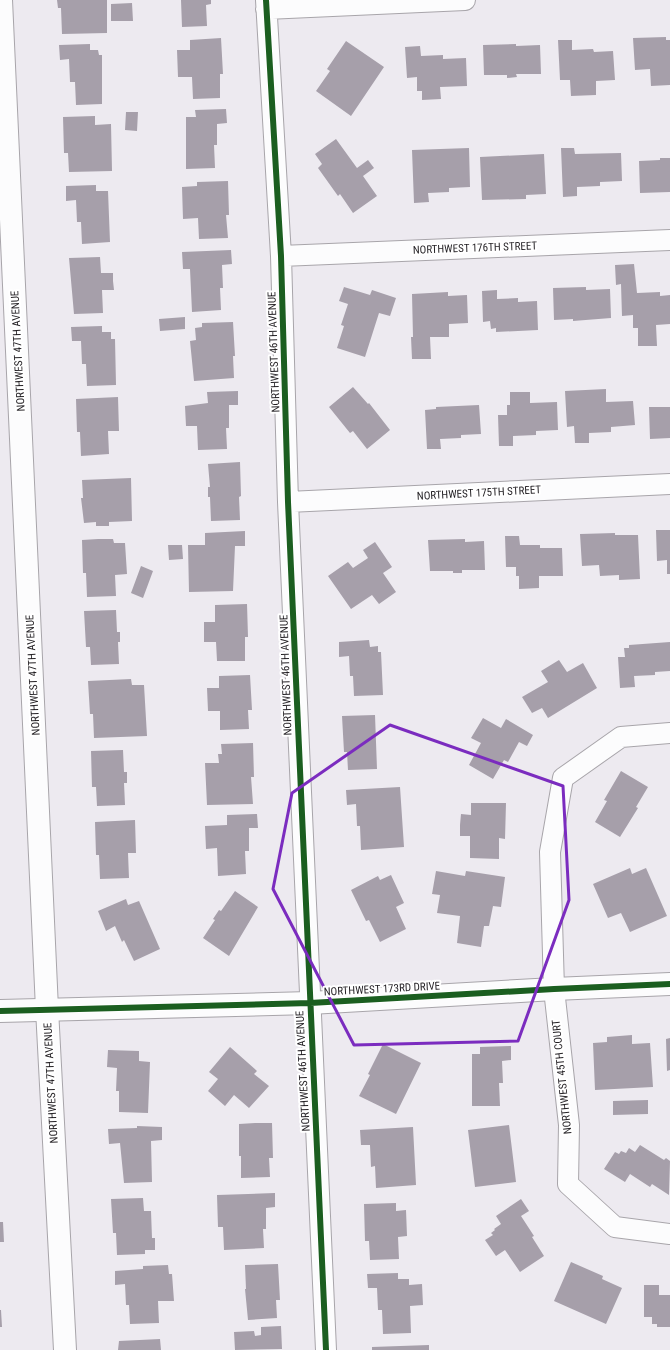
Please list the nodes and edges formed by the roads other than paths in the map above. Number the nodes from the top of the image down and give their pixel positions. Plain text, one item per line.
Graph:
1 (1, 0) edge
2 (465, 0) edge
3 (266, 5) edge
4 (670, 240) edge
5 (281, 256) junction
6 (670, 484) edge
7 (288, 502) junction
8 (670, 733) edge
9 (670, 984) edge
10 (554, 989) junction
11 (310, 1003) junction
12 (47, 1009) junction
13 (0, 1011) edge
14 (670, 1234) edge
15 (65, 1350) edge
16 (326, 1350) edge

1 - 12 main road, NORTHWEST 47TH AVENUE
2 - 3 street
3 - 5 street, NORTHWEST 46TH AVENUE
4 - 5 street, NORTHWEST 176TH STREET
5 - 7 street, NORTHWEST 46TH AVENUE
6 - 7 street, NORTHWEST 175TH STREET
7 - 11 street, NORTHWEST 46TH AVENUE
8 - 10 street, NORTHWEST 45TH COURT
9 - 10 main road, NORTHWEST 173RD DRIVE
10 - 11 main road, NORTHWEST 173RD DRIVE
10 - 14 street, NORTHWEST 45TH COURT
11 - 12 main road, NORTHWEST 173RD DRIVE
11 - 16 street, NORTHWEST 46TH AVENUE
12 - 13 main road, NORTHWEST 173RD DRIVE
12 - 15 main road, NORTHWEST 47TH AVENUE

